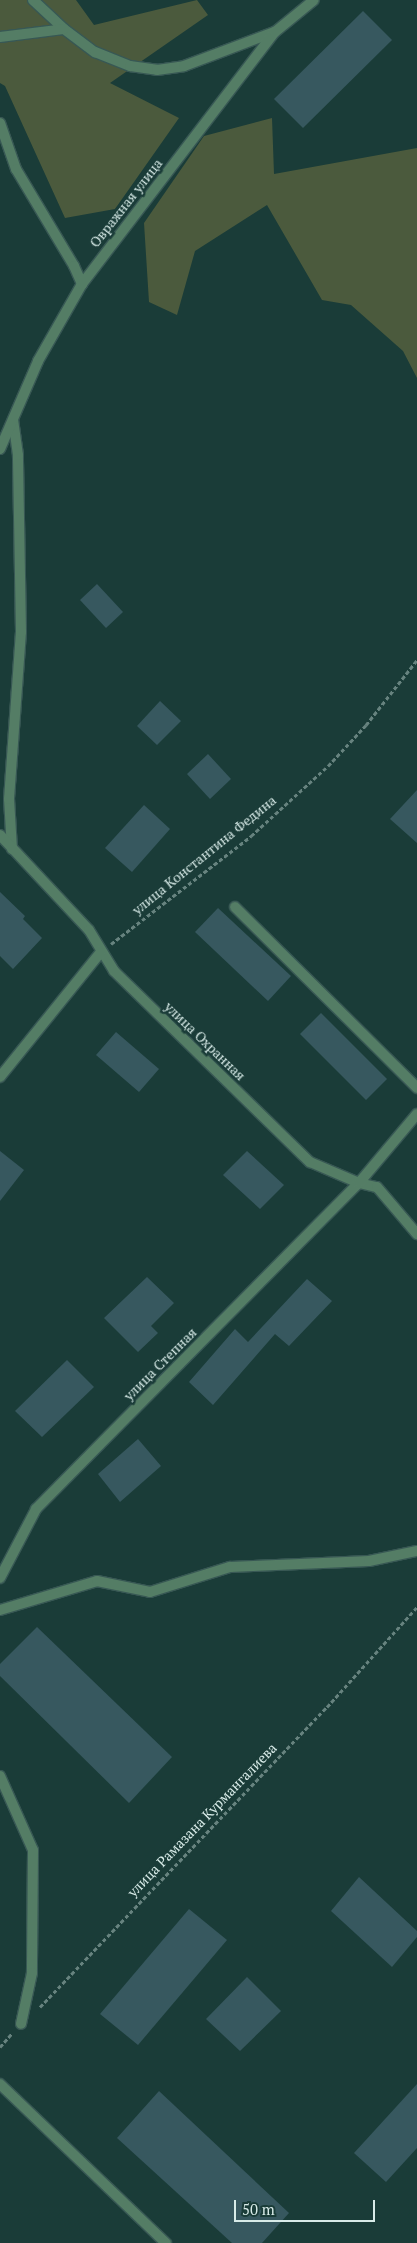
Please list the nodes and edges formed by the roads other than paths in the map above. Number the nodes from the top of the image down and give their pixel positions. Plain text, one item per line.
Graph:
1 (33, 0) edge
2 (314, 0) edge
3 (64, 29) junction
4 (275, 32) junction
5 (0, 37) edge
6 (0, 123) edge
7 (82, 284) junction
8 (13, 420) junction
9 (0, 450) edge
10 (0, 835) edge
11 (12, 849) junction
12 (235, 906) dead end
13 (101, 952) junction
14 (1, 1072) edge
15 (417, 1088) edge
16 (417, 1114) edge
17 (359, 1183) junction
18 (417, 1234) edge
19 (417, 1551) edge
20 (0, 1578) edge
21 (0, 1610) edge
22 (0, 1776) edge
23 (21, 2024) road end
24 (0, 2084) edge
25 (166, 2243) edge

1 - 3 street
2 - 4 street, Овражная улица
3 - 4 street
3 - 5 street
4 - 7 street, Овражная улица
6 - 7 street
7 - 8 street, Овражная улица
8 - 9 street, Овражная улица
8 - 11 street
10 - 11 street, улица Охранная
11 - 13 street, улица Охранная
12 - 15 street
13 - 14 street
13 - 17 street, улица Охранная
16 - 17 street, улица Степная
17 - 18 street, улица Охранная
17 - 20 street, улица Степная
19 - 21 street
22 - 23 street
24 - 25 street

